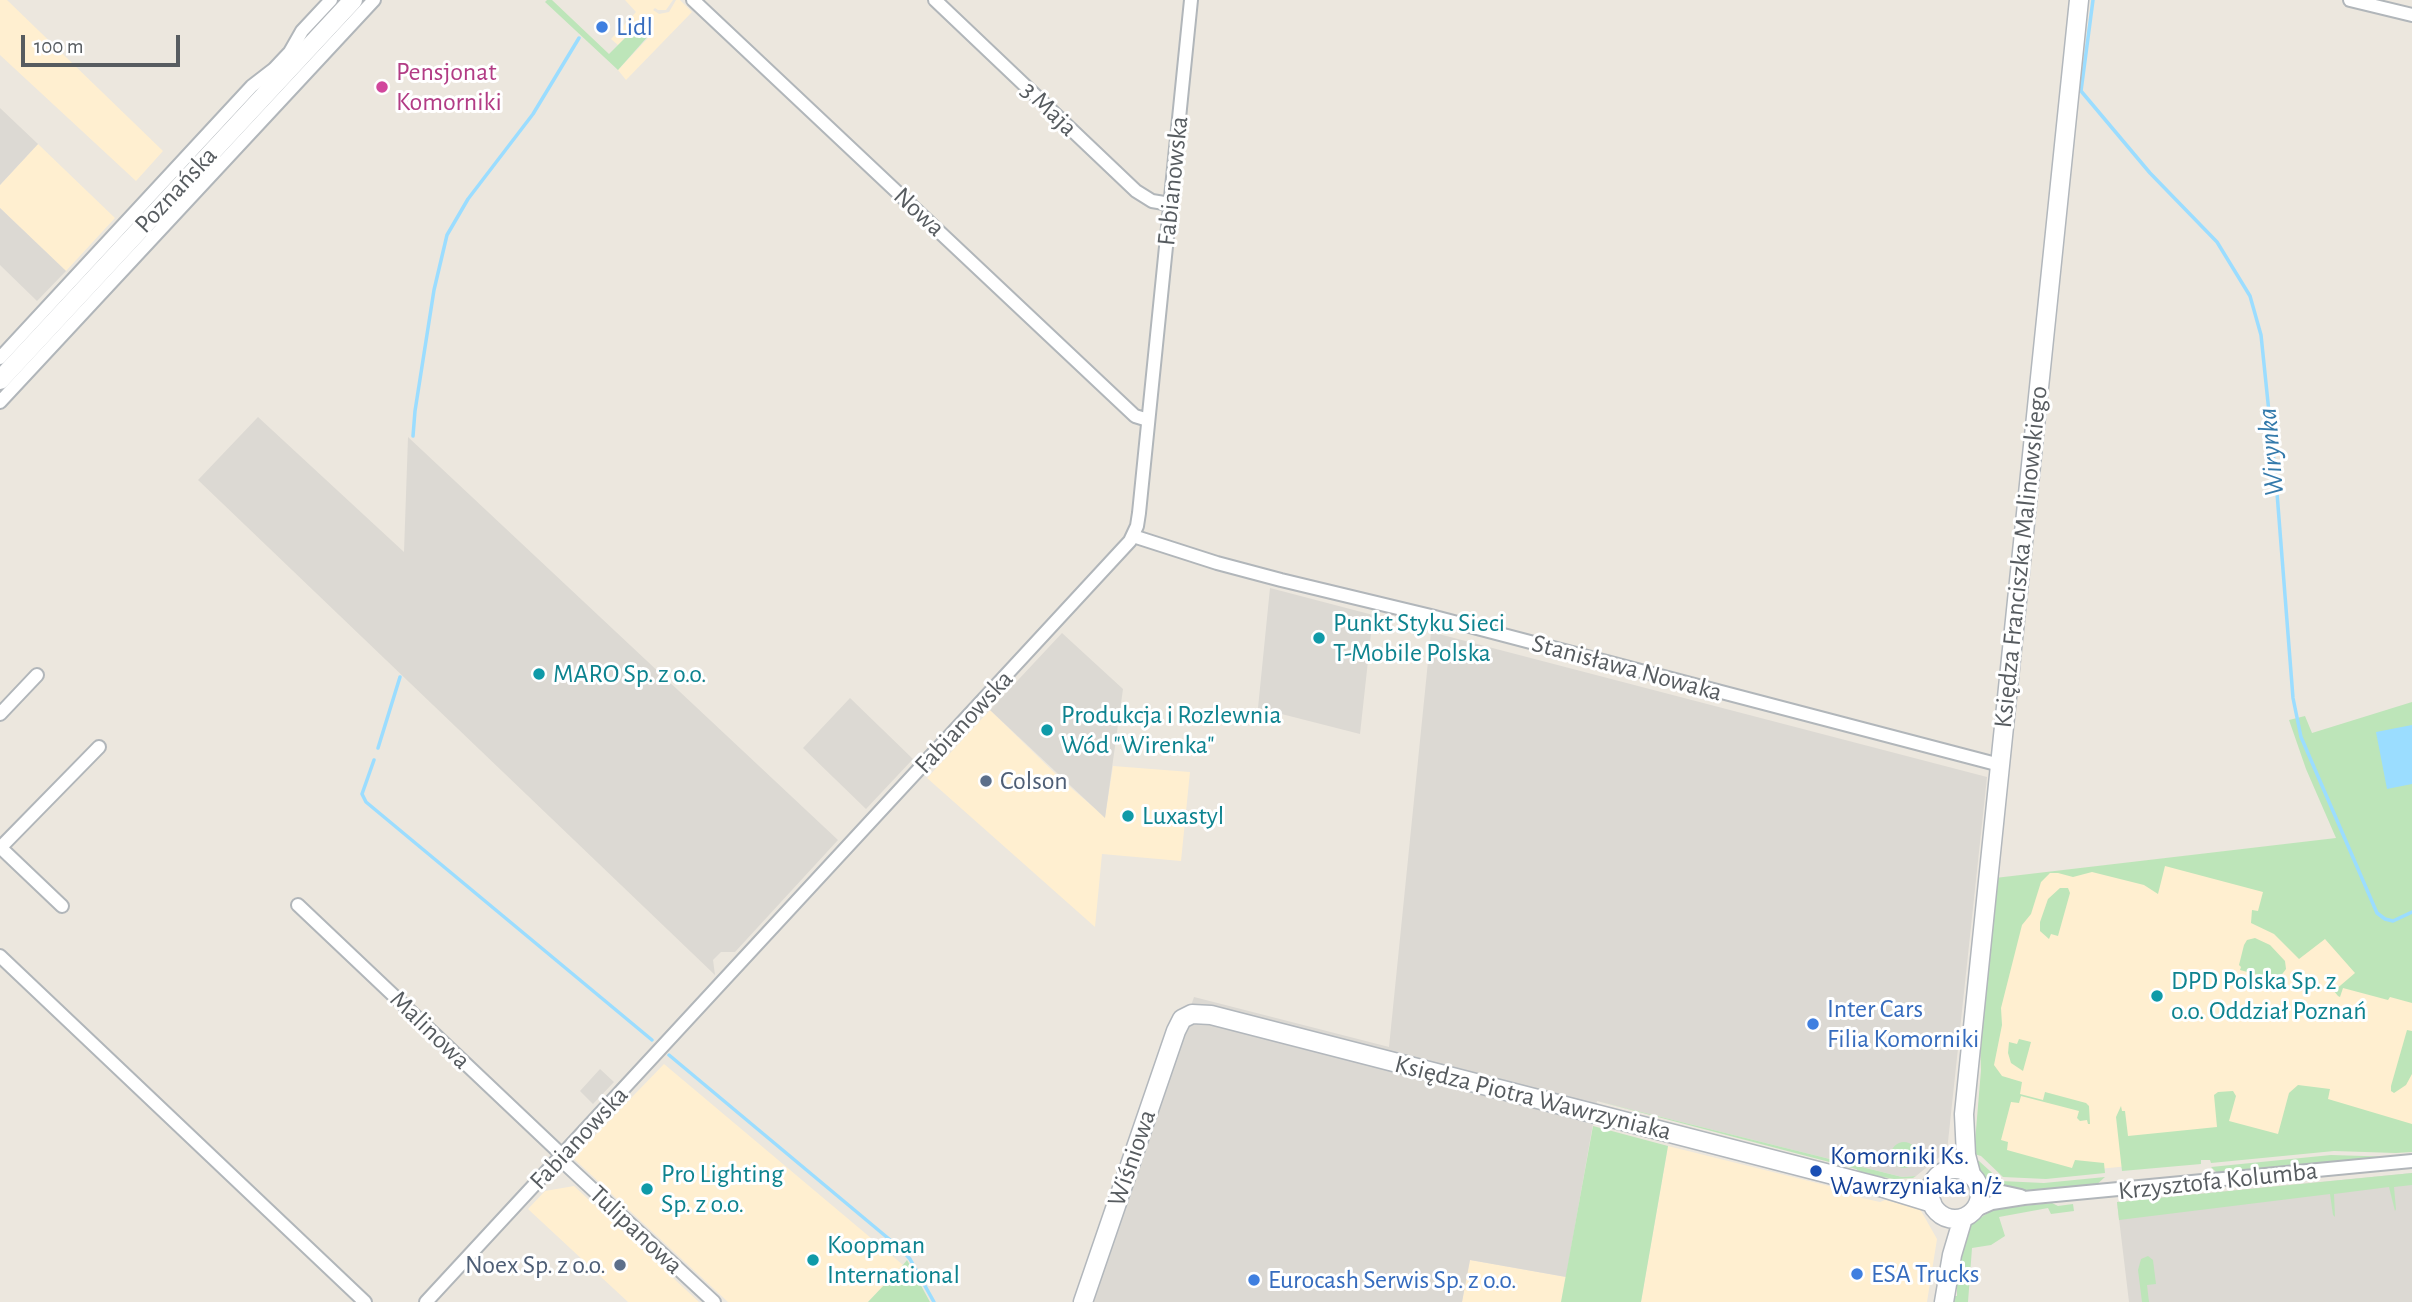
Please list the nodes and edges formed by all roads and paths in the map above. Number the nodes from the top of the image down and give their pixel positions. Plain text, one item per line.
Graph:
1 (331, 0) edge
2 (353, 0) edge
3 (374, 0) edge
4 (693, 0) edge
5 (935, 0) edge
6 (1191, 0) edge
7 (2079, 0) edge
8 (2350, 0) edge
9 (2396, 6) edge
10 (2412, 15) edge
11 (1170, 204) junction
12 (0, 358) edge
13 (0, 380) edge
14 (0, 402) edge
15 (1148, 420) junction
16 (1133, 536) junction
17 (37, 675) dead end
18 (0, 714) edge
19 (99, 747) dead end
20 (2000, 765) junction
21 (0, 847) edge
22 (298, 905) dead end
23 (62, 906) dead end
24 (0, 957) edge
25 (1186, 1016) joint
26 (1964, 1114) junction
27 (560, 1157) junction
28 (2412, 1161) edge
29 (1950, 1169) junction
30 (1976, 1180) junction
31 (1933, 1181) junction
32 (1880, 1187) junction
33 (2024, 1198) junction
34 (1937, 1210) junction
35 (1969, 1214) junction
36 (1946, 1282) junction
37 (365, 1302) edge
38 (426, 1302) edge
39 (714, 1302) edge
40 (1083, 1302) edge
41 (1944, 1302) edge

1 - 12 street, Poznańska
2 - 13 street, Poznańska
3 - 14 street
4 - 15 street, Nowa
5 - 11 street, 3 Maja
6 - 11 street, Fabianowska
7 - 20 street, Księdza Franciszka Malinowskiego
8 - 9 street
9 - 10 street
11 - 15 street, Fabianowska
15 - 16 street, Fabianowska
16 - 20 street, Stanisława Nowaka
16 - 27 street, Fabianowska
17 - 18 street
19 - 21 street
20 - 26 street, Księdza Franciszka Malinowskiego
21 - 23 street
22 - 27 street, Malinowa
24 - 37 street
25 - 32 street, Księdza Piotra Wawrzyniaka
25 - 40 street, Wiśniowa
26 - 29 street, Księdza Franciszka Malinowskiego
26 - 30 street, Księdza Franciszka Malinowskiego
27 - 38 street, Fabianowska
27 - 39 street, Tulipanowa
28 - 33 street, Krzysztofa Kolumba
29 - 30 street
29 - 31 street
30 - 33 street, Krzysztofa Kolumba
30 - 35 street
31 - 32 street, Księdza Piotra Wawrzyniaka
31 - 34 street
32 - 34 street, Księdza Piotra Wawrzyniaka
33 - 35 street, Krzysztofa Kolumba
34 - 35 street
34 - 36 street
35 - 36 street
36 - 41 street

